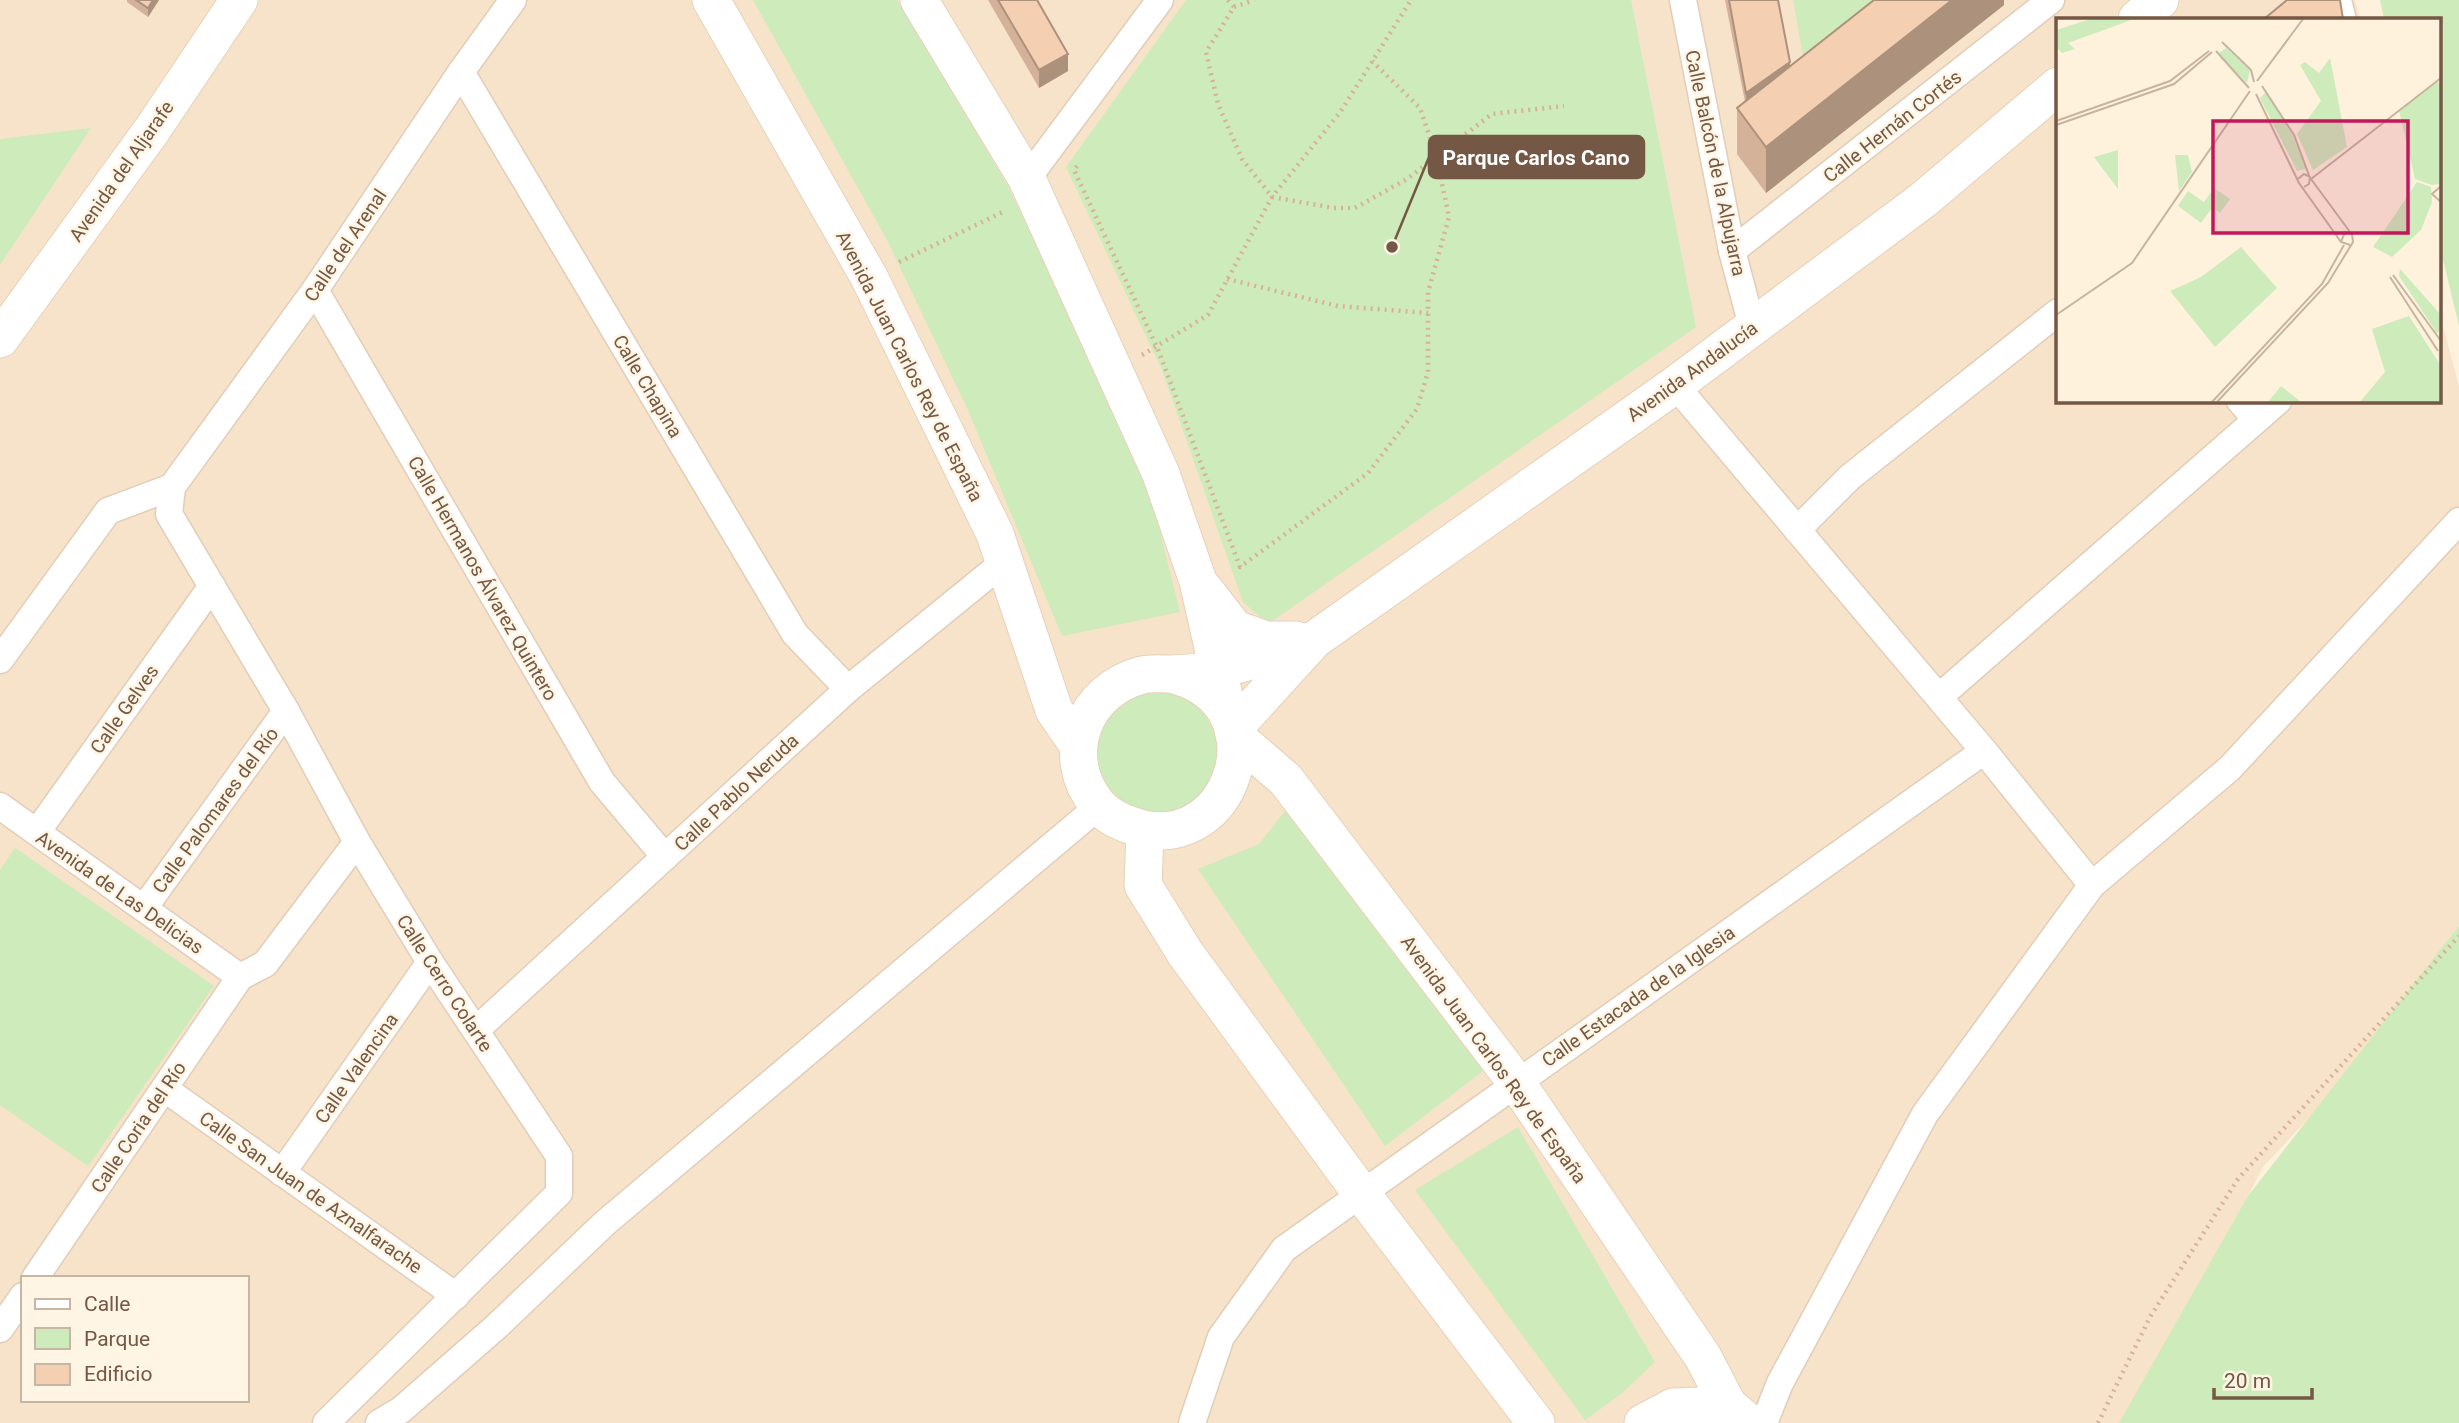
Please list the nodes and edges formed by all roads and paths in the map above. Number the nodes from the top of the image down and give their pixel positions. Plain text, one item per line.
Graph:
1 (239, 0) edge
2 (513, 0) edge
3 (711, 0) edge
4 (919, 0) edge
5 (1160, 0) edge
6 (1228, 0) edge
7 (1254, 0) edge
8 (1411, 0) edge
9 (1684, 0) edge
10 (2051, 0) edge
11 (2160, 0) edge
12 (2344, 0) edge
13 (1234, 7) junction
14 (2019, 13) edge
15 (2138, 18) edge
16 (2349, 18) edge
17 (1372, 61) junction
18 (461, 72) junction
19 (2056, 88) edge
20 (1564, 106) dead end
21 (1436, 155) junction
22 (1082, 159) dead end
23 (1030, 188) junction
24 (1272, 197) junction
25 (1732, 251) junction
26 (897, 263) dead end
27 (1227, 279) junction
28 (315, 290) junction
29 (1428, 313) junction
30 (2056, 314) edge
31 (1752, 326) junction
32 (0, 339) edge
33 (1157, 347) junction
34 (1115, 372) junction
35 (1675, 385) junction
36 (2275, 402) edge
37 (2248, 410) edge
38 (172, 487) junction
39 (2459, 522) edge
40 (1797, 530) junction
41 (1004, 562) junction
42 (1198, 581) junction
43 (212, 586) junction
44 (1314, 640) junction
45 (0, 660) edge
46 (1218, 669) junction
47 (1171, 674) junction
48 (848, 689) junction
49 (1939, 697) junction
50 (286, 711) junction
51 (1232, 727) junction
52 (1078, 745) junction
53 (1984, 751) junction
54 (0, 806) edge
55 (1098, 806) junction
56 (1146, 831) junction
57 (37, 832) junction
58 (356, 842) junction
59 (665, 857) junction
60 (2092, 885) junction
61 (144, 908) junction
62 (2459, 936) edge
63 (430, 962) junction
64 (240, 977) junction
65 (476, 1030) junction
66 (1516, 1082) junction
67 (165, 1088) junction
68 (282, 1173) junction
69 (1361, 1193) junction
70 (36, 1276) edge
71 (456, 1296) junction
72 (21, 1299) edge
73 (0, 1329) edge
74 (1739, 1414) edge
75 (392, 1419) edge
76 (326, 1423) edge
77 (1192, 1423) edge
78 (1536, 1423) edge
79 (1643, 1423) edge
80 (1764, 1423) edge
81 (2098, 1423) edge

1 - 32 street, Avenida del Aljarafe
2 - 18 street, Calle del Arenal
3 - 41 street, Avenida Juan Carlos Rey de España
4 - 23 street
5 - 23 street
6 - 13 path
7 - 13 path
8 - 17 path
9 - 25 street, Calle Balcón de la Alpujarra
10 - 14 street, Calle Hernán Cortés
11 - 15 street
12 - 16 lane
13 - 24 path
14 - 25 street, Calle Hernán Cortés
17 - 21 path
17 - 24 path
18 - 28 street, Calle del Arenal
18 - 48 street, Calle Chapina
19 - 31 street, Avenida Andalucía
20 - 21 path
21 - 24 path
21 - 29 path
22 - 33 path
23 - 26 path
23 - 34 street
24 - 27 path
25 - 31 street, Calle Balcón de la Alpujarra
27 - 29 path
27 - 33 path
28 - 38 street, Calle del Arenal
28 - 59 street, Calle Hermanos Álvarez Quintero
29 - 33 path
30 - 40 street
31 - 35 street, Avenida Andalucía
33 - 34 path
34 - 42 street
35 - 40 street
35 - 44 street, Avenida Andalucía
36 - 37 street
37 - 49 street
38 - 43 street, Calle Cerro Colarte
38 - 45 street
39 - 60 street
40 - 49 street
41 - 48 street, Calle Pablo Neruda
41 - 52 street, Avenida Juan Carlos Rey de España
42 - 44 street
42 - 46 street
43 - 50 street, Calle Cerro Colarte
43 - 57 street, Calle Gelves
44 - 46 street
44 - 51 street
46 - 47 street
46 - 51 street
47 - 51 street
47 - 52 street
48 - 59 street, Calle Pablo Neruda
49 - 53 street
50 - 58 street, Calle Cerro Colarte
50 - 61 street, Calle Palomares del Río
51 - 56 street
51 - 66 street, Avenida Juan Carlos Rey de España
52 - 55 street
53 - 60 street
53 - 66 street, Calle Estacada de la Iglesia
54 - 57 street, Avenida de Las Delicias
55 - 56 street
55 - 75 street
56 - 69 street
57 - 61 street, Avenida de Las Delicias
58 - 63 street, Calle Cerro Colarte
58 - 64 street
59 - 65 street, Calle Pablo Neruda
60 - 80 street
61 - 64 street, Avenida de Las Delicias
62 - 81 path
63 - 65 street, Calle Cerro Colarte
63 - 68 street, Calle Valencina
64 - 67 street, Calle Coria del Río
65 - 71 street, Calle Cerro Colarte
66 - 69 street, Calle Estacada de la Iglesia
66 - 74 street, Avenida Juan Carlos Rey de España
67 - 68 street, Calle San Juan de Aznalfarache
67 - 70 street, Calle Coria del Río
68 - 71 street, Calle San Juan de Aznalfarache
69 - 77 street, Calle Estacada de la Iglesia
69 - 78 street
71 - 76 street, Calle Cerro Colarte
72 - 73 street
74 - 79 street

